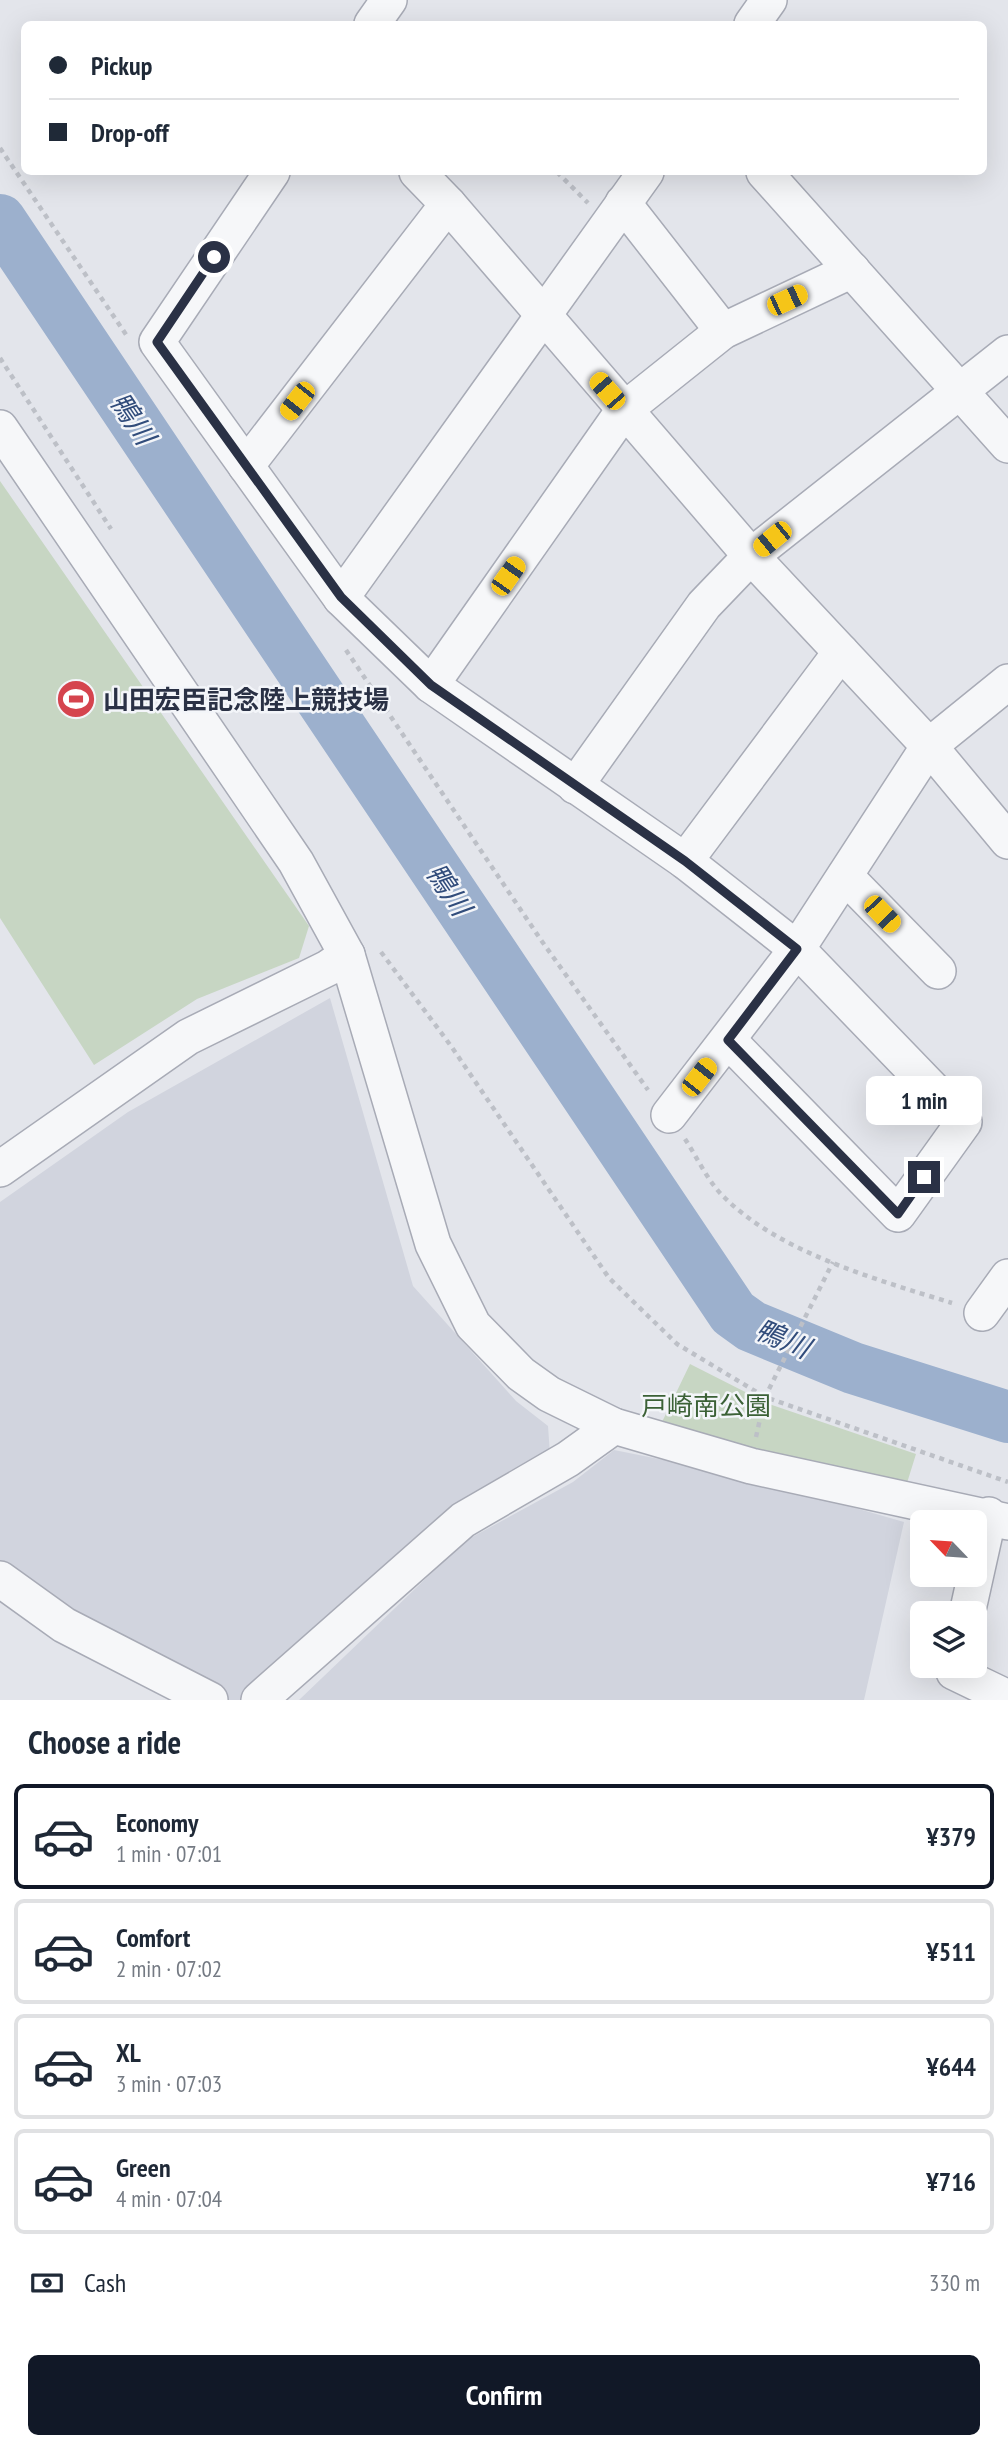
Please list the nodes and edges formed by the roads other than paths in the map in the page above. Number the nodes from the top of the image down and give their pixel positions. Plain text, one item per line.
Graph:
1 (390, 0) edge
2 (769, 0) edge
3 (374, 21) edge
4 (754, 21) edge
5 (270, 175) edge
6 (420, 175) edge
7 (644, 175) edge
8 (767, 175) edge
9 (448, 204) junction
10 (615, 214) junction
11 (852, 270) junction
12 (541, 315) junction
13 (723, 331) junction
14 (1008, 353) edge
15 (958, 389) junction
16 (624, 410) junction
17 (0, 428) edge
18 (1008, 446) edge
19 (246, 466) junction
20 (751, 556) junction
21 (341, 597) junction
22 (841, 652) junction
23 (1008, 682) edge
24 (431, 685) junction
25 (929, 746) junction
26 (575, 786) junction
27 (1008, 841) edge
28 (685, 861) junction
29 (845, 876) junction
30 (362, 949) junction
31 (797, 949) junction
32 (938, 971) dead end
33 (728, 1040) junction
34 (669, 1115) road end
35 (2, 1164) edge
36 (1008, 1277) edge
37 (982, 1313) road end
38 (614, 1426) junction
39 (998, 1518) edge
40 (0, 1579) edge
41 (971, 1601) edge
42 (952, 1679) edge
43 (1008, 1698) edge
44 (210, 1700) edge
45 (260, 1700) edge

1 - 3 street
2 - 4 street
5 - 19 street
6 - 9 street
7 - 10 street
8 - 11 street
9 - 12 street
9 - 19 street
10 - 12 street
10 - 13 street
11 - 13 street
11 - 15 street
12 - 16 street
12 - 21 street
13 - 16 street
14 - 15 street
15 - 18 street
15 - 20 street
16 - 20 street
16 - 24 street
17 - 30 street
19 - 21 street
20 - 22 street
20 - 26 street
21 - 24 street
22 - 25 street
22 - 28 street
23 - 25 street
24 - 26 street
25 - 27 street
25 - 29 street
26 - 28 street
28 - 31 street
29 - 31 street
29 - 32 street
30 - 35 street
30 - 38 street
31 - 33 street
31 - 33 street
33 - 34 street
36 - 37 street
38 - 39 street
38 - 45 street
39 - 41 street
40 - 44 street
42 - 43 street

